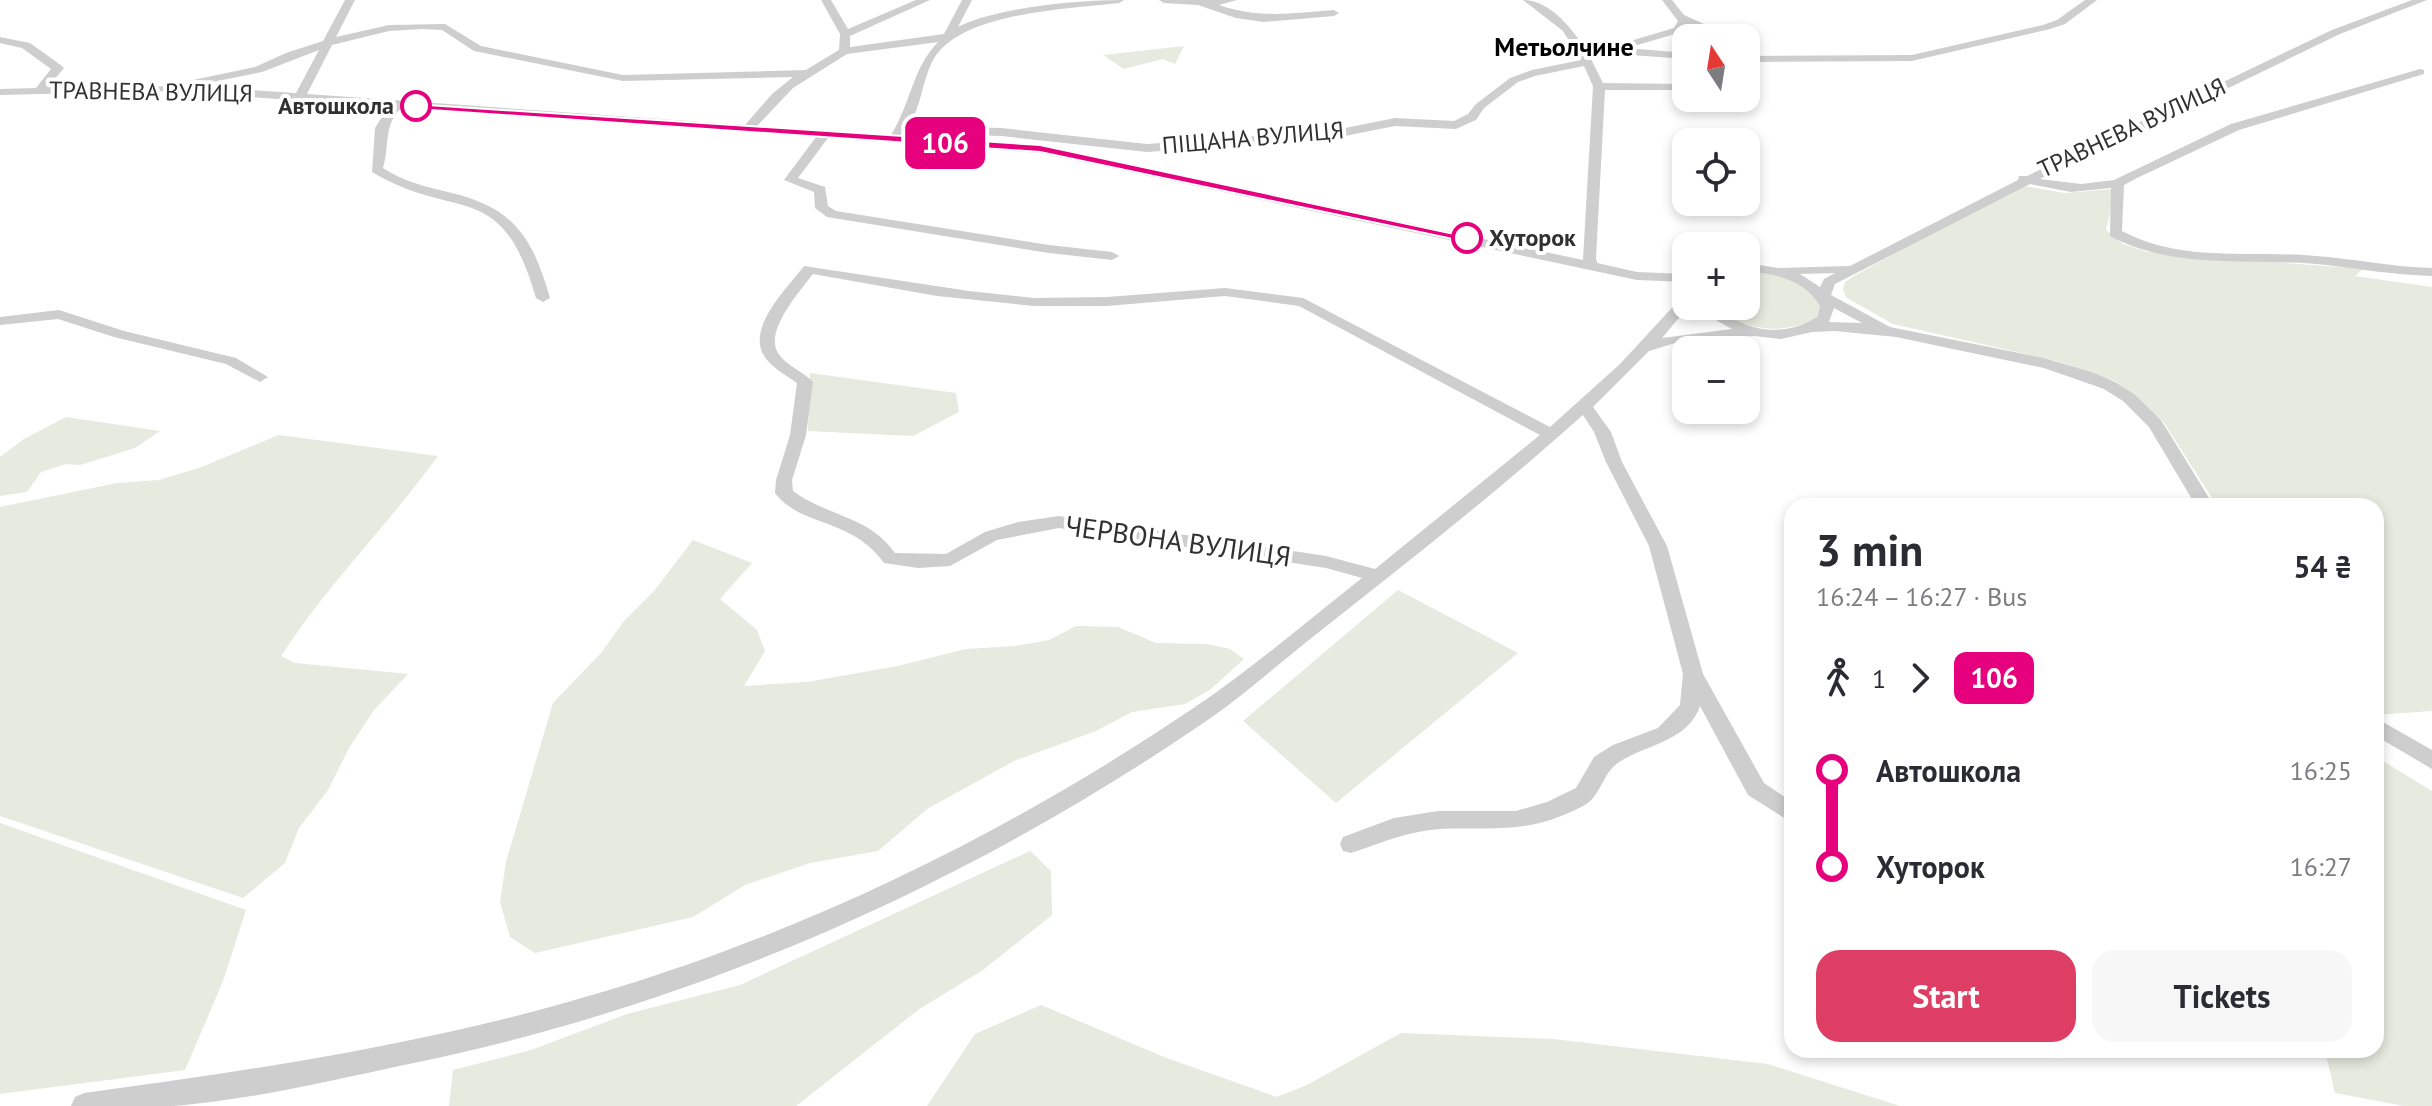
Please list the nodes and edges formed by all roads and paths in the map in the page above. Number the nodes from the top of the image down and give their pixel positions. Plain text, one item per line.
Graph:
1 (350, 0) edge
2 (826, 0) edge
3 (925, 0) edge
4 (967, 0) edge
5 (1119, 0) edge
6 (1164, 0) edge
7 (1232, 0) edge
8 (1528, 0) edge
9 (1667, 0) edge
10 (2092, 0) edge
11 (2422, 0) edge
12 (1199, 2) junction
13 (2397, 3) edge
14 (1334, 13) dead end
15 (1680, 17) junction
16 (1697, 24) edge
17 (845, 34) junction
18 (948, 37) junction
19 (0, 40) edge
20 (327, 44) junction
21 (1760, 50) edge
22 (844, 51) junction
23 (1617, 51) junction
24 (1672, 55) edge
25 (1586, 59) junction
26 (1760, 59) edge
27 (1781, 59) junction
28 (2420, 72) dead end
29 (807, 73) junction
30 (1599, 86) junction
31 (1672, 87) edge
32 (168, 88) junction
33 (40, 90) junction
34 (0, 92) edge
35 (300, 97) junction
36 (397, 105) junction
37 (748, 129) junction
38 (897, 134) junction
39 (824, 135) junction
40 (2024, 179) junction
41 (2118, 183) junction
42 (1112, 256) dead end
43 (1591, 266) junction
44 (1760, 269) edge
45 (1849, 269) junction
46 (1773, 270) junction
47 (2432, 272) edge
48 (1637, 276) junction
49 (1672, 277) edge
50 (1672, 293) edge
51 (1823, 297) junction
52 (543, 298) dead end
53 (1672, 318) edge
54 (1726, 320) edge
55 (0, 321) edge
56 (1814, 328) junction
57 (1883, 328) junction
58 (1756, 331) junction
59 (1648, 348) junction
60 (260, 377) dead end
61 (1583, 407) junction
62 (1550, 434) junction
63 (2200, 498) edge
64 (1378, 576) junction
65 (1693, 674) junction
66 (2384, 731) edge
67 (2432, 761) edge
68 (1784, 808) edge
69 (1351, 844) dead end
70 (84, 1106) edge

1 - 20 street
2 - 17 street
3 - 17 street
4 - 18 street
5 - 18 street
6 - 12 street
7 - 12 street
8 - 25 street
9 - 15 street
10 - 27 street
11 - 13 street, ТРАВНЕВА ВУЛИЦЯ
12 - 14 street
13 - 40 street, ТРАВНЕВА ВУЛИЦЯ
15 - 16 street
15 - 23 street
17 - 22 street
18 - 22 street
18 - 38 street
19 - 33 street
20 - 29 street
20 - 32 street
20 - 35 street
21 - 27 street
22 - 29 street
23 - 24 street
23 - 25 street, ПІЩАНА ВУЛИЦЯ
25 - 30 street
25 - 38 street, ПІЩАНА ВУЛИЦЯ
26 - 27 street
28 - 41 street
29 - 37 street
30 - 31 street
30 - 43 street
32 - 33 street, ТРАВНЕВА ВУЛИЦЯ
32 - 35 street, ТРАВНЕВА ВУЛИЦЯ
33 - 34 street, ТРАВНЕВА ВУЛИЦЯ
35 - 36 street, ТРАВНЕВА ВУЛИЦЯ
36 - 37 street, ТРАВНЕВА ВУЛИЦЯ
36 - 52 street
37 - 39 street, ТРАВНЕВА ВУЛИЦЯ
38 - 39 street, ТРАВНЕВА ВУЛИЦЯ
38 - 43 street, ТРАВНЕВА ВУЛИЦЯ
39 - 42 street
40 - 41 street
40 - 45 street, ТРАВНЕВА ВУЛИЦЯ
41 - 47 street
43 - 48 street, ТРАВНЕВА ВУЛИЦЯ
44 - 46 street
45 - 46 street
45 - 51 street
46 - 51 street
48 - 49 street
48 - 50 street
51 - 56 street
51 - 57 street
53 - 59 street
54 - 58 street
55 - 60 street
56 - 57 street
56 - 58 street
57 - 63 street
58 - 59 street
59 - 61 street
61 - 62 street
61 - 65 street
62 - 64 street
62 - 64 street, ЧЕРВОНА ВУЛИЦЯ
64 - 70 street
65 - 68 street
65 - 69 street
66 - 67 street

